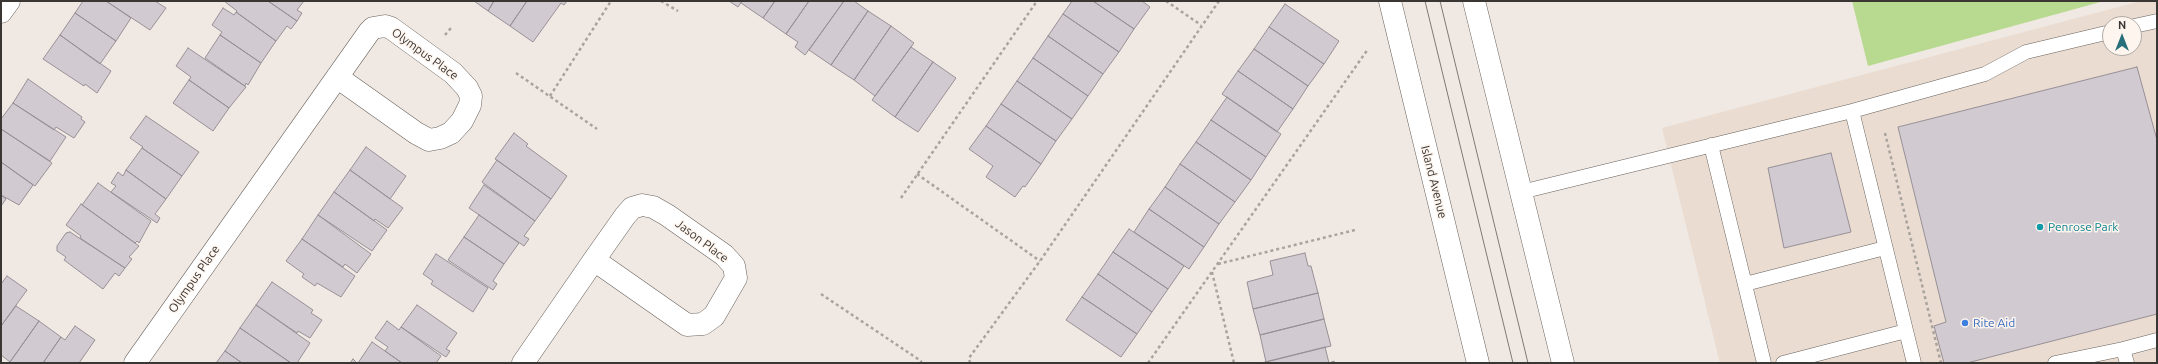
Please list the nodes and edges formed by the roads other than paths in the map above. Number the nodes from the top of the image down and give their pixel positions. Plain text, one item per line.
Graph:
1 (9, 1) edge
2 (1390, 1) edge
3 (1474, 1) edge
4 (1, 12) edge
5 (2157, 21) edge
6 (2142, 24) edge
7 (2102, 34) edge
8 (337, 77) junction
9 (1852, 111) junction
10 (1711, 145) junction
11 (1521, 192) junction
12 (1886, 248) junction
13 (594, 260) junction
14 (1745, 284) junction
15 (1906, 331) junction
16 (2157, 340) edge
17 (2123, 349) junction
18 (134, 363) edge
19 (523, 363) edge
20 (1478, 363) edge
21 (1563, 363) edge
22 (1764, 363) edge
23 (1783, 363) edge
24 (1914, 363) edge
25 (2056, 363) edge
26 (2127, 363) edge

1 - 4 street
2 - 20 street, Island Avenue
3 - 11 street
5 - 6 lane
7 - 9 lane
8 - 8 street, Olympus Place
8 - 18 street, Olympus Place
9 - 10 lane
9 - 12 lane
10 - 11 lane
10 - 14 lane
11 - 21 street
12 - 14 lane
12 - 15 lane
13 - 13 street, Jason Place
13 - 19 street, Jason Place
14 - 22 lane
15 - 23 lane
15 - 24 lane
16 - 17 lane
17 - 25 lane
17 - 26 lane

